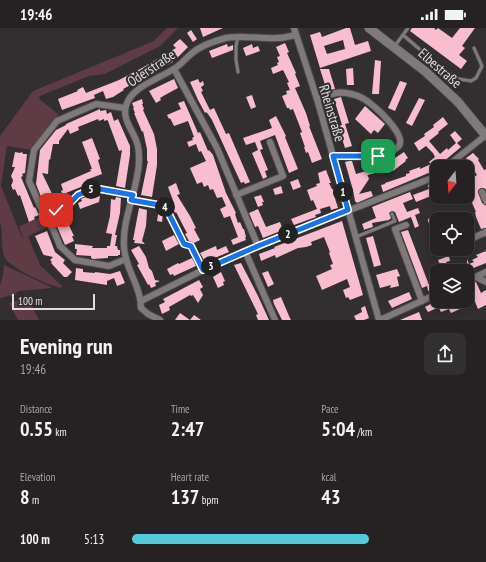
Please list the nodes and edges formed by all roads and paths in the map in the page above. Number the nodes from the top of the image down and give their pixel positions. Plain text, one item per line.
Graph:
1 (294, 28) edge
2 (370, 28) edge
3 (408, 28) edge
4 (296, 35) junction
5 (403, 35) junction
6 (238, 37) junction
7 (394, 46) junction
8 (474, 48) dead end
9 (174, 69) junction
10 (238, 72) dead end
11 (317, 99) junction
12 (125, 108) junction
13 (486, 135) edge
14 (270, 142) dead end
15 (333, 156) junction
16 (455, 160) edge
17 (430, 179) edge
18 (482, 192) dead end
19 (236, 195) junction
20 (132, 198) junction
21 (486, 201) edge
22 (348, 210) junction
23 (392, 214) dead end
24 (45, 215) junction
25 (406, 225) dead end
26 (486, 232) edge
27 (356, 237) junction
28 (474, 238) edge
29 (258, 246) junction
30 (245, 251) junction
31 (126, 259) junction
32 (203, 270) junction
33 (486, 272) edge
34 (476, 277) joint
35 (486, 282) edge
36 (430, 297) edge
37 (141, 301) junction
38 (422, 301) junction
39 (148, 317) edge
40 (160, 320) edge
41 (275, 320) edge
42 (379, 320) edge

1 - 4 street, Rheinstraße
2 - 7 main road, Elbestraße
3 - 5 lane
4 - 6 street, Oderstraße
4 - 11 street, Rheinstraße
5 - 7 lane
5 - 8 lane
6 - 9 street, Oderstraße
6 - 10 lane
7 - 13 main road, Elbestraße
9 - 12 street, Oderstraße
9 - 19 street
11 - 15 street, Rheinstraße
11 - 15 street
12 - 20 street, Oderstraße
12 - 24 street
13 - 16 street
14 - 19 street
15 - 22 street, Rheinstraße
17 - 22 street
18 - 21 street
19 - 29 street
20 - 24 street
20 - 31 street, Oderstraße
20 - 32 street
22 - 27 street, Rheinstraße
22 - 29 street
23 - 27 lane
24 - 31 street
25 - 38 street
26 - 28 street
27 - 42 street, Rheinstraße
29 - 30 street
30 - 32 street
30 - 41 street
31 - 37 street, Oderstraße
32 - 37 street
33 - 34 street
34 - 35 street
36 - 38 street
37 - 39 street, Oderstraße
38 - 42 street
39 - 40 street

